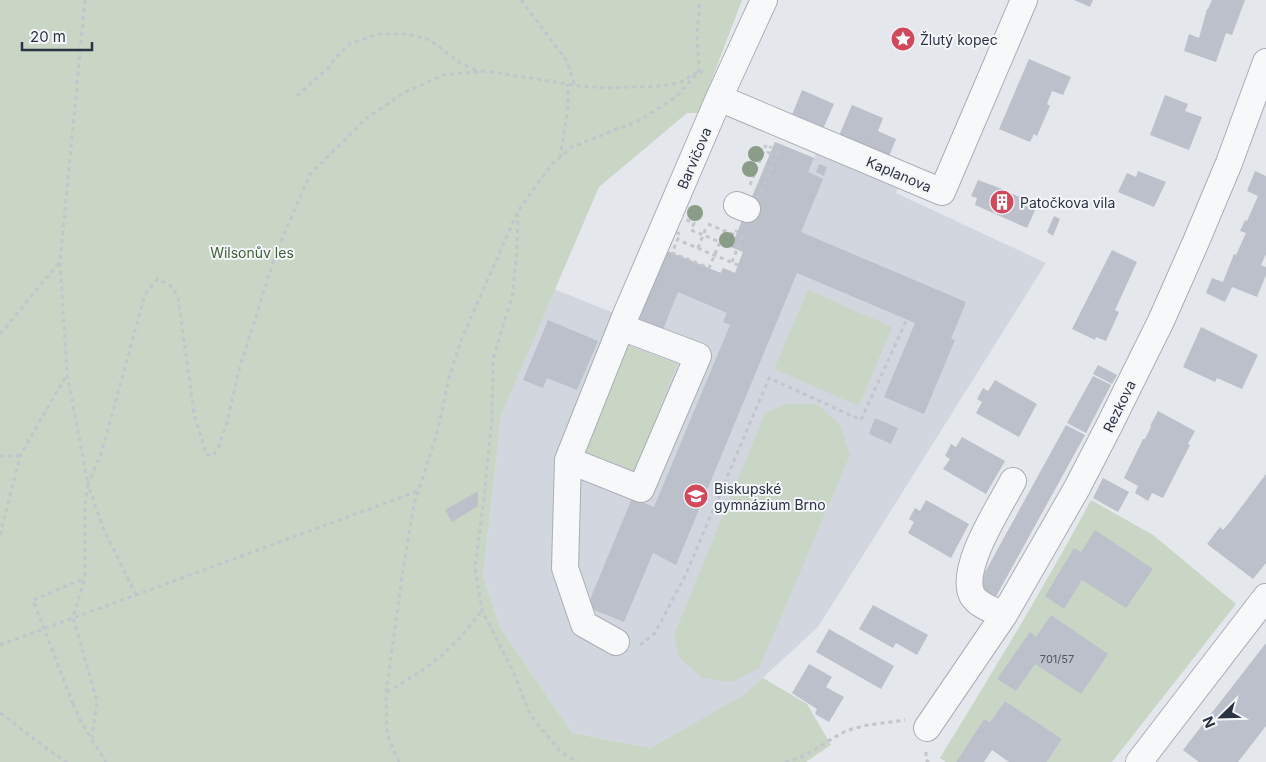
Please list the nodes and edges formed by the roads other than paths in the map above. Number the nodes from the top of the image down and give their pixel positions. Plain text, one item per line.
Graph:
1 (764, 0) edge
2 (1024, 0) edge
3 (1266, 62) edge
4 (720, 98) junction
5 (623, 322) junction
6 (568, 460) junction
7 (1013, 481) dead end
8 (1266, 598) edge
9 (1004, 615) junction
10 (616, 642) road end
11 (931, 721) road end
12 (1139, 762) edge

1 - 4 street, Barvičova
2 - 4 street, Kaplanova
3 - 9 street, Rezkova
4 - 5 street, Barvičova
5 - 6 street, Barvičova
5 - 6 street
6 - 10 street
7 - 9 street
8 - 12 street
9 - 11 street, Rezkova

